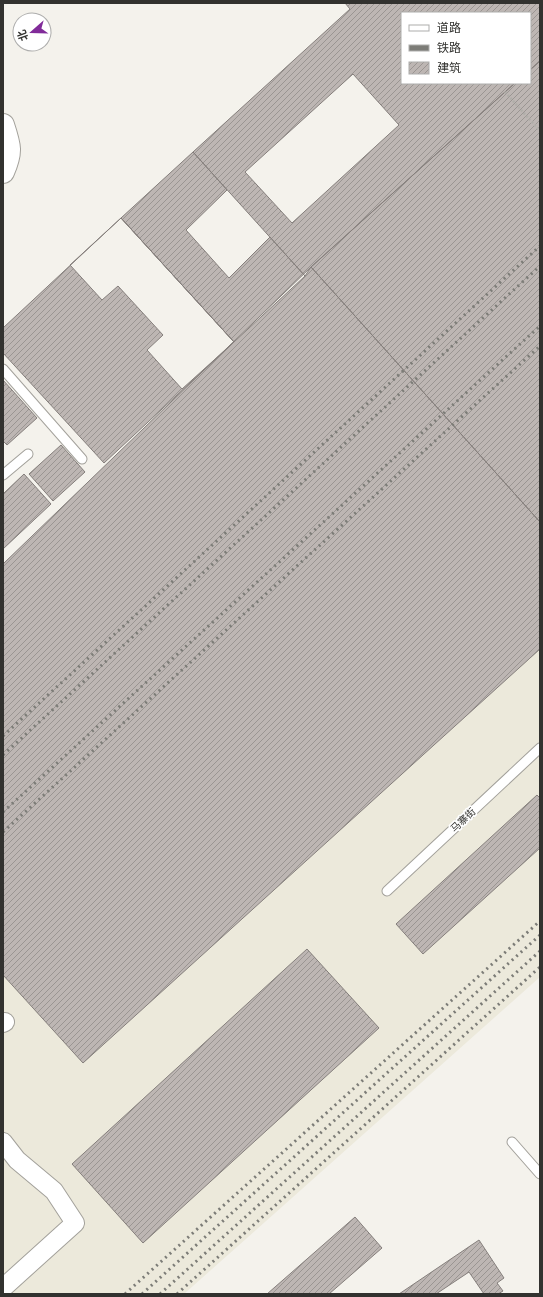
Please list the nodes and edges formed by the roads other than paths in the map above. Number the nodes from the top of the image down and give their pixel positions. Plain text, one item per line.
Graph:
1 (5, 133) edge
2 (3, 172) edge
3 (3, 369) edge
4 (28, 454) dead end
5 (82, 459) dead end
6 (3, 475) edge
7 (540, 748) edge
8 (387, 891) dead end
9 (3, 1142) edge
10 (512, 1142) dead end
11 (540, 1174) edge
12 (3, 1288) edge

1 - 2 street
3 - 5 lane
4 - 6 lane
7 - 8 lane, 马寨街
9 - 12 street
10 - 11 lane

